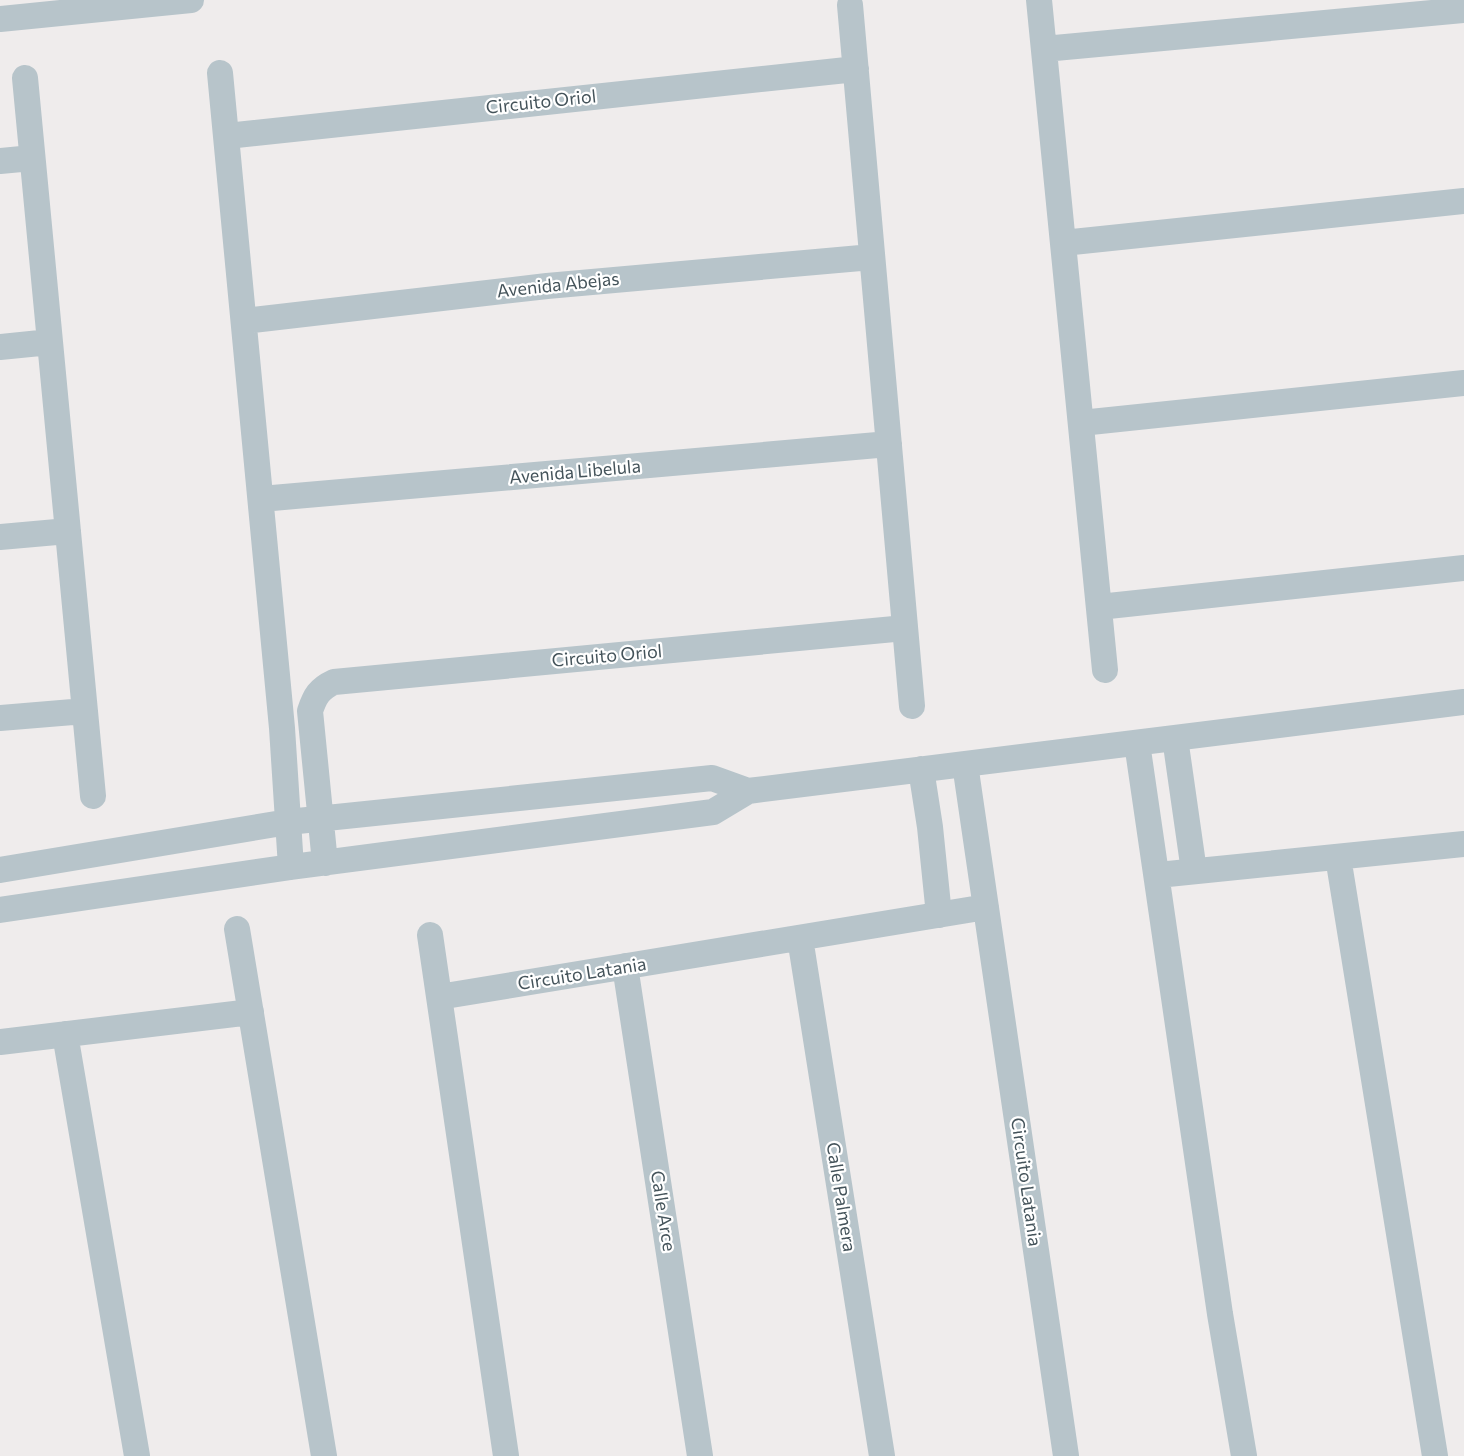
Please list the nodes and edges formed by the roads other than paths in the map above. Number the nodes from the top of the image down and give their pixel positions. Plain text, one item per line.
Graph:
1 (191, 0) edge
2 (1039, 0) edge
3 (850, 5) dead end
4 (1464, 10) edge
5 (0, 19) edge
6 (1044, 49) junction
7 (856, 69) junction
8 (220, 73) dead end
9 (25, 78) dead end
10 (227, 136) junction
11 (32, 158) junction
12 (0, 161) edge
13 (1464, 201) edge
14 (1063, 243) junction
15 (872, 256) junction
16 (244, 321) junction
17 (50, 342) junction
18 (0, 347) edge
19 (1464, 383) edge
20 (1081, 423) junction
21 (889, 444) junction
22 (261, 499) junction
23 (68, 531) junction
24 (0, 537) edge
25 (1464, 568) edge
26 (1099, 608) junction
27 (905, 628) junction
28 (1105, 670) dead end
29 (278, 687) junction
30 (314, 697) junction
31 (1464, 702) edge
32 (912, 706) dead end
33 (85, 711) junction
34 (0, 718) edge
35 (1175, 738) junction
36 (1137, 742) junction
37 (965, 764) junction
38 (921, 770) junction
39 (748, 791) junction
40 (93, 796) dead end
41 (320, 818) junction
42 (288, 822) junction
43 (1464, 844) edge
44 (1338, 857) junction
45 (325, 863) junction
46 (291, 867) junction
47 (0, 870) edge
48 (1194, 871) junction
49 (1158, 874) junction
50 (986, 907) junction
51 (0, 910) edge
52 (939, 915) junction
53 (237, 929) dead end
54 (430, 935) dead end
55 (800, 938) junction
56 (626, 966) junction
57 (439, 998) junction
58 (251, 1012) junction
59 (65, 1034) junction
60 (0, 1042) edge
61 (137, 1456) edge
62 (324, 1456) edge
63 (507, 1456) edge
64 (700, 1456) edge
65 (882, 1456) edge
66 (1066, 1456) edge
67 (1244, 1456) edge
68 (1435, 1456) edge

1 - 5 street
2 - 6 street
3 - 7 street
4 - 6 street
6 - 14 street
7 - 10 street, Circuito Oriol
7 - 15 street
8 - 10 street
9 - 11 street
10 - 16 street
11 - 12 street
11 - 17 street
13 - 14 street
14 - 20 street
15 - 16 street, Avenida Abejas
15 - 21 street
16 - 22 street
17 - 18 street
17 - 23 street
19 - 20 street
20 - 26 street
21 - 22 street, Avenida Libelula
21 - 27 street
22 - 29 street
23 - 24 street
23 - 33 street
25 - 26 street
26 - 28 street
27 - 30 street, Circuito Oriol
27 - 32 street
29 - 30 street
29 - 42 street
30 - 41 street
31 - 35 street
33 - 34 street
33 - 40 street
35 - 36 street
35 - 48 street
36 - 37 street
36 - 49 street
37 - 38 street
37 - 50 street, Circuito Latania
38 - 39 street
38 - 52 street
39 - 41 street
39 - 45 street
41 - 42 street
41 - 45 street
42 - 46 street
42 - 47 street
43 - 44 street
44 - 48 street
44 - 68 street
45 - 46 street
46 - 51 street
48 - 49 street
49 - 67 street
50 - 52 street, Circuito Latania
50 - 66 street, Circuito Latania
52 - 55 street, Circuito Latania
53 - 58 street
54 - 57 street
55 - 56 street, Circuito Latania
55 - 65 street, Calle Palmera
56 - 57 street, Circuito Latania
56 - 64 street, Calle Arce
57 - 63 street
58 - 59 street
58 - 62 street
59 - 60 street
59 - 61 street

